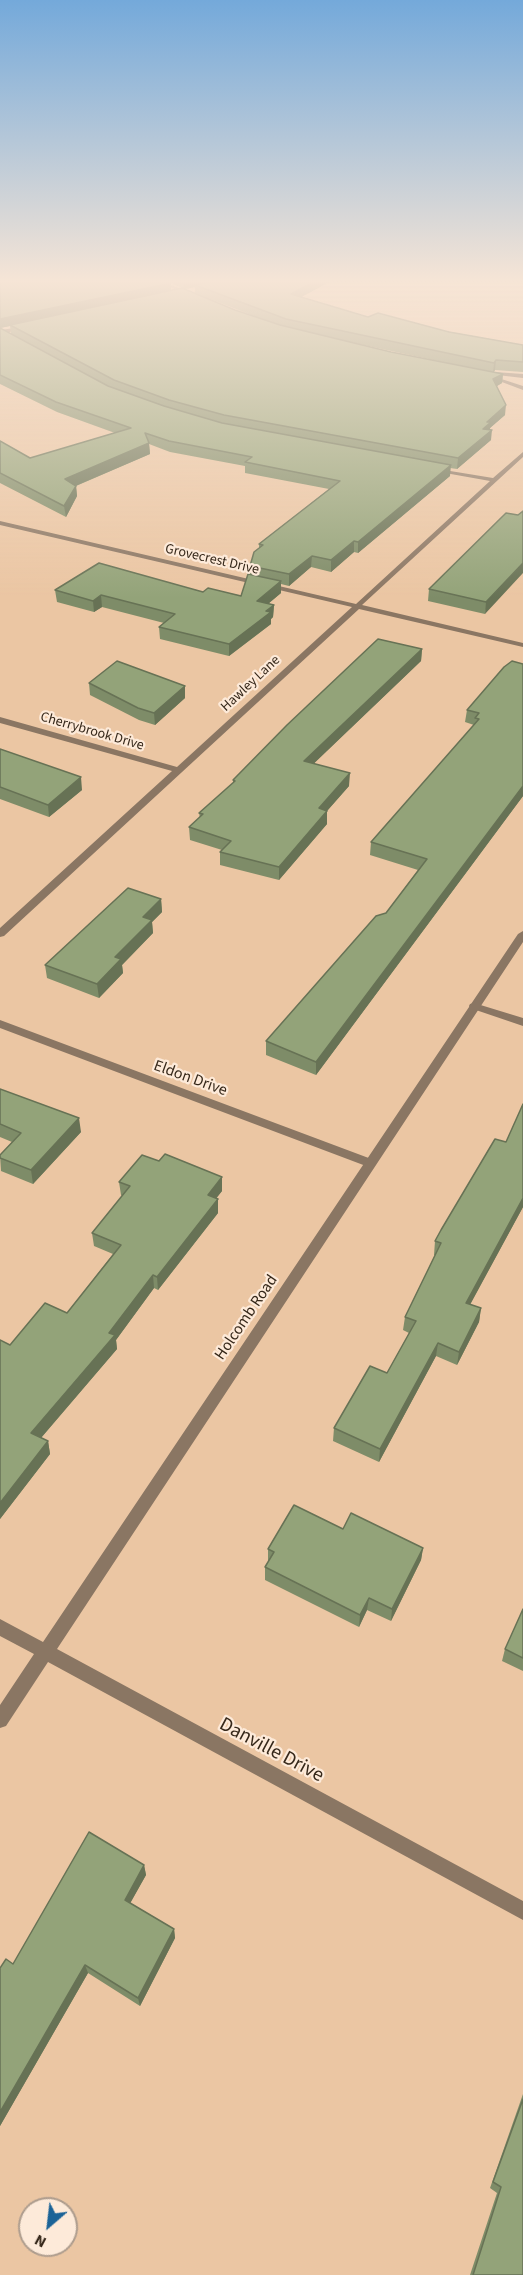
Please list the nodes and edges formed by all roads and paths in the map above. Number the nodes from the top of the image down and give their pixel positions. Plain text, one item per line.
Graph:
1 (523, 454) edge
2 (425, 467) edge
3 (495, 480) junction
4 (0, 520) edge
5 (355, 606) junction
6 (523, 645) edge
7 (0, 720) edge
8 (177, 771) junction
9 (0, 934) edge
10 (523, 934) edge
11 (474, 1006) junction
12 (523, 1022) edge
13 (0, 1024) edge
14 (370, 1163) junction
15 (0, 1628) edge
16 (45, 1653) junction
17 (0, 1720) edge
18 (523, 1911) edge

1 - 3 street, Hawley Lane
2 - 3 street
3 - 5 street, Hawley Lane
4 - 5 street, Grovecrest Drive
5 - 6 street, Grovecrest Drive
5 - 8 street, Hawley Lane
7 - 8 street, Cherrybrook Drive
8 - 9 street, Hawley Lane
10 - 11 street, Holcomb Road
11 - 12 street
11 - 14 street, Holcomb Road
13 - 14 street, Eldon Drive
14 - 16 street, Holcomb Road
15 - 16 street, Danville Drive
16 - 17 street, Holcomb Road
16 - 18 street, Danville Drive

